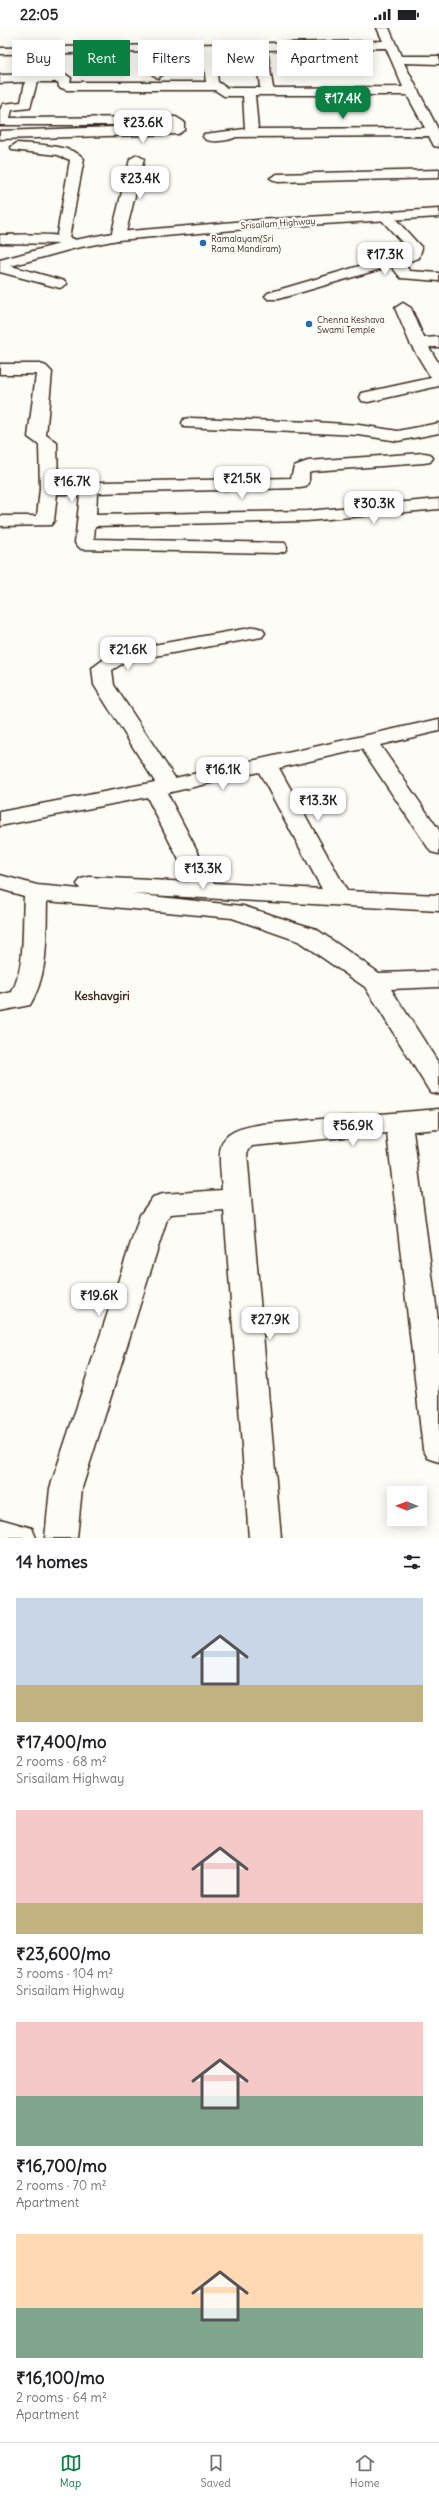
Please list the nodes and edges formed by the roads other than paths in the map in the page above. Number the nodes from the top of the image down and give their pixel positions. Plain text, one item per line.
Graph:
1 (383, 28) edge
2 (390, 44) junction
3 (269, 47) edge
4 (204, 48) edge
5 (208, 48) junction
6 (212, 48) edge
7 (73, 50) edge
8 (0, 51) edge
9 (73, 54) edge
10 (396, 59) junction
11 (439, 60) edge
12 (265, 76) edge
13 (32, 78) junction
14 (66, 78) junction
15 (0, 79) edge
16 (106, 86) junction
17 (212, 86) junction
18 (411, 91) junction
19 (249, 92) junction
20 (267, 92) junction
21 (420, 110) junction
22 (433, 110) dead end
23 (112, 121) junction
24 (433, 132) junction
25 (252, 133) junction
26 (0, 135) edge
27 (209, 137) dead end
28 (439, 144) edge
29 (0, 147) edge
30 (137, 159) dead end
31 (439, 174) edge
32 (277, 178) dead end
33 (439, 212) edge
34 (385, 216) junction
35 (118, 236) junction
36 (0, 239) edge
37 (68, 242) junction
38 (394, 261) junction
39 (0, 266) edge
40 (439, 277) edge
41 (60, 284) dead end
42 (274, 296) dead end
43 (403, 308) dead end
44 (439, 342) edge
45 (418, 343) junction
46 (0, 369) edge
47 (439, 377) edge
48 (439, 381) edge
49 (368, 397) dead end
50 (190, 423) dead end
51 (439, 428) edge
52 (424, 458) dead end
53 (89, 488) junction
54 (49, 489) junction
55 (439, 504) edge
56 (0, 521) edge
57 (85, 521) junction
58 (278, 547) dead end
59 (255, 633) dead end
60 (439, 725) edge
61 (367, 741) junction
62 (266, 764) junction
63 (161, 787) junction
64 (0, 819) edge
65 (439, 847) edge
66 (0, 879) edge
67 (0, 882) edge
68 (206, 890) junction
69 (36, 892) junction
70 (339, 898) junction
71 (439, 903) edge
72 (439, 978) edge
73 (374, 981) junction
74 (0, 1003) edge
75 (439, 1085) edge
76 (439, 1119) edge
77 (400, 1124) junction
78 (238, 1199) junction
79 (435, 1389) edge
80 (439, 1449) edge
81 (0, 1533) edge
82 (20, 1538) edge
83 (61, 1538) edge
84 (265, 1538) edge

1 - 2 main road
2 - 3 main road
2 - 10 main road
4 - 5 main road
5 - 6 main road
5 - 17 main road
7 - 8 main road
9 - 14 main road
10 - 11 main road
10 - 18 main road
12 - 20 main road
13 - 14 main road
13 - 15 main road
13 - 23 main road
14 - 16 main road
16 - 17 main road
16 - 23 main road
17 - 19 main road
18 - 20 main road
18 - 21 main road
19 - 20 main road
19 - 25 main road
21 - 22 main road
21 - 24 main road
23 - 26 main road
24 - 25 main road
24 - 28 main road
25 - 27 main road
29 - 37 main road
30 - 35 main road
31 - 32 main road
33 - 34 main road, Srisailam Highway
34 - 35 main road, Srisailam Highway
34 - 38 main road
35 - 37 main road, Srisailam Highway
36 - 37 main road
37 - 39 main road, Srisailam Highway
38 - 40 main road
38 - 42 main road
39 - 41 main road
43 - 45 main road
44 - 45 main road
45 - 47 main road
46 - 54 main road
48 - 49 main road
50 - 51 main road
52 - 53 main road
53 - 54 main road
53 - 57 main road
54 - 56 main road
55 - 57 main road
57 - 58 main road
59 - 63 main road
60 - 61 main road
61 - 62 main road
61 - 65 main road
62 - 63 main road
62 - 70 main road
63 - 64 main road
63 - 68 main road
66 - 68 main road
67 - 69 main road
68 - 70 main road
69 - 73 main road
69 - 74 main road
70 - 71 main road
72 - 73 main road
73 - 75 main road
76 - 77 main road
77 - 78 main road
77 - 79 main road
78 - 83 main road
78 - 84 main road
79 - 80 main road
81 - 82 main road

